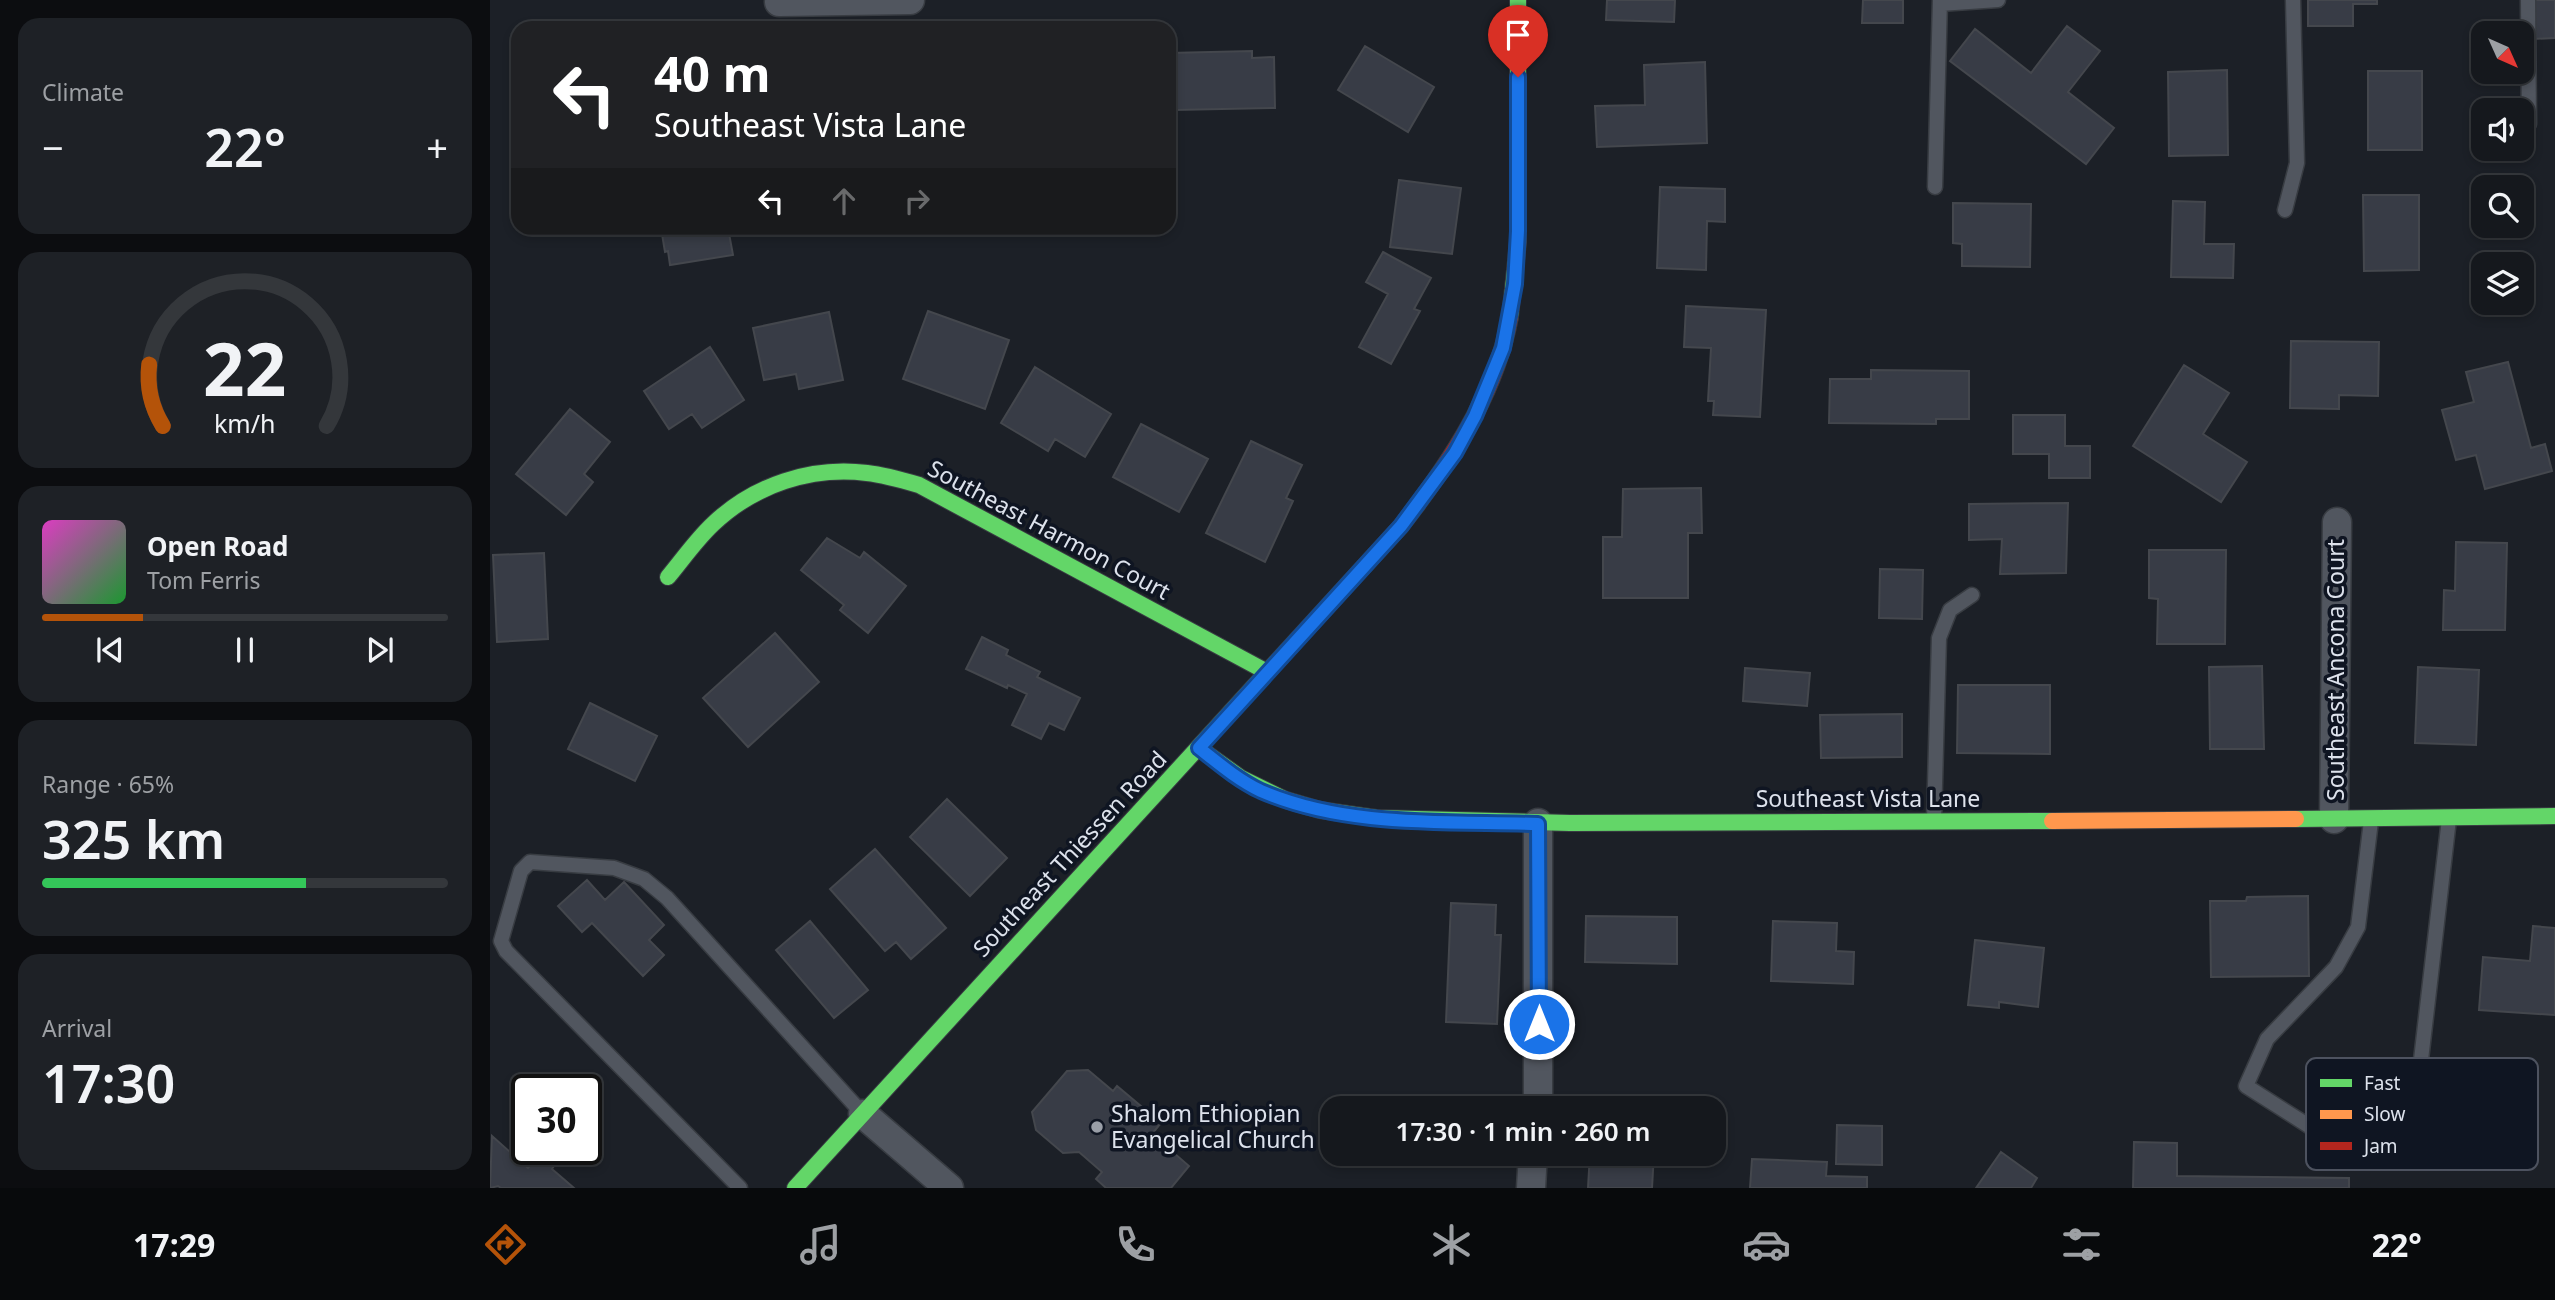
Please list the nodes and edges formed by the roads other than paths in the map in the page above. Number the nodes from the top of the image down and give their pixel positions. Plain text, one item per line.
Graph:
1 (911, 0) edge
2 (1518, 0) edge
3 (1998, 0) edge
4 (2293, 0) edge
5 (2528, 0) edge
6 (779, 2) dead end
7 (1940, 2) edge
8 (2529, 98) edge
9 (1935, 187) dead end
10 (2285, 210) dead end
11 (2337, 522) dead end
12 (668, 577) dead end
13 (1972, 595) dead end
14 (1267, 672) junction
15 (1199, 748) junction
16 (2555, 816) edge
17 (2449, 817) junction
18 (2372, 818) junction
19 (2334, 819) junction
20 (1934, 822) junction
21 (1538, 824) junction
22 (2421, 1058) edge
23 (1538, 1096) edge
24 (863, 1114) junction
25 (2306, 1124) edge
26 (1532, 1166) edge
27 (740, 1188) edge
28 (795, 1188) edge
29 (949, 1188) edge
30 (1531, 1188) edge

1 - 6 street
2 - 14 street, Southeast Thiessen Road
3 - 7 lane
4 - 10 lane
5 - 8 lane
7 - 9 lane
11 - 19 street, Southeast Ancona Court
12 - 14 street, Southeast Harmon Court
13 - 20 lane
14 - 15 street, Southeast Thiessen Road
15 - 21 street, Southeast Vista Lane
15 - 24 street, Southeast Thiessen Road
16 - 17 street, Southeast Vista Lane
17 - 18 street, Southeast Vista Lane
17 - 22 lane
18 - 19 street, Southeast Vista Lane
18 - 25 lane
19 - 20 street, Southeast Vista Lane
20 - 21 street, Southeast Vista Lane
21 - 23 street
24 - 27 lane
24 - 28 street, Southeast Thiessen Road
24 - 29 street
26 - 30 street

